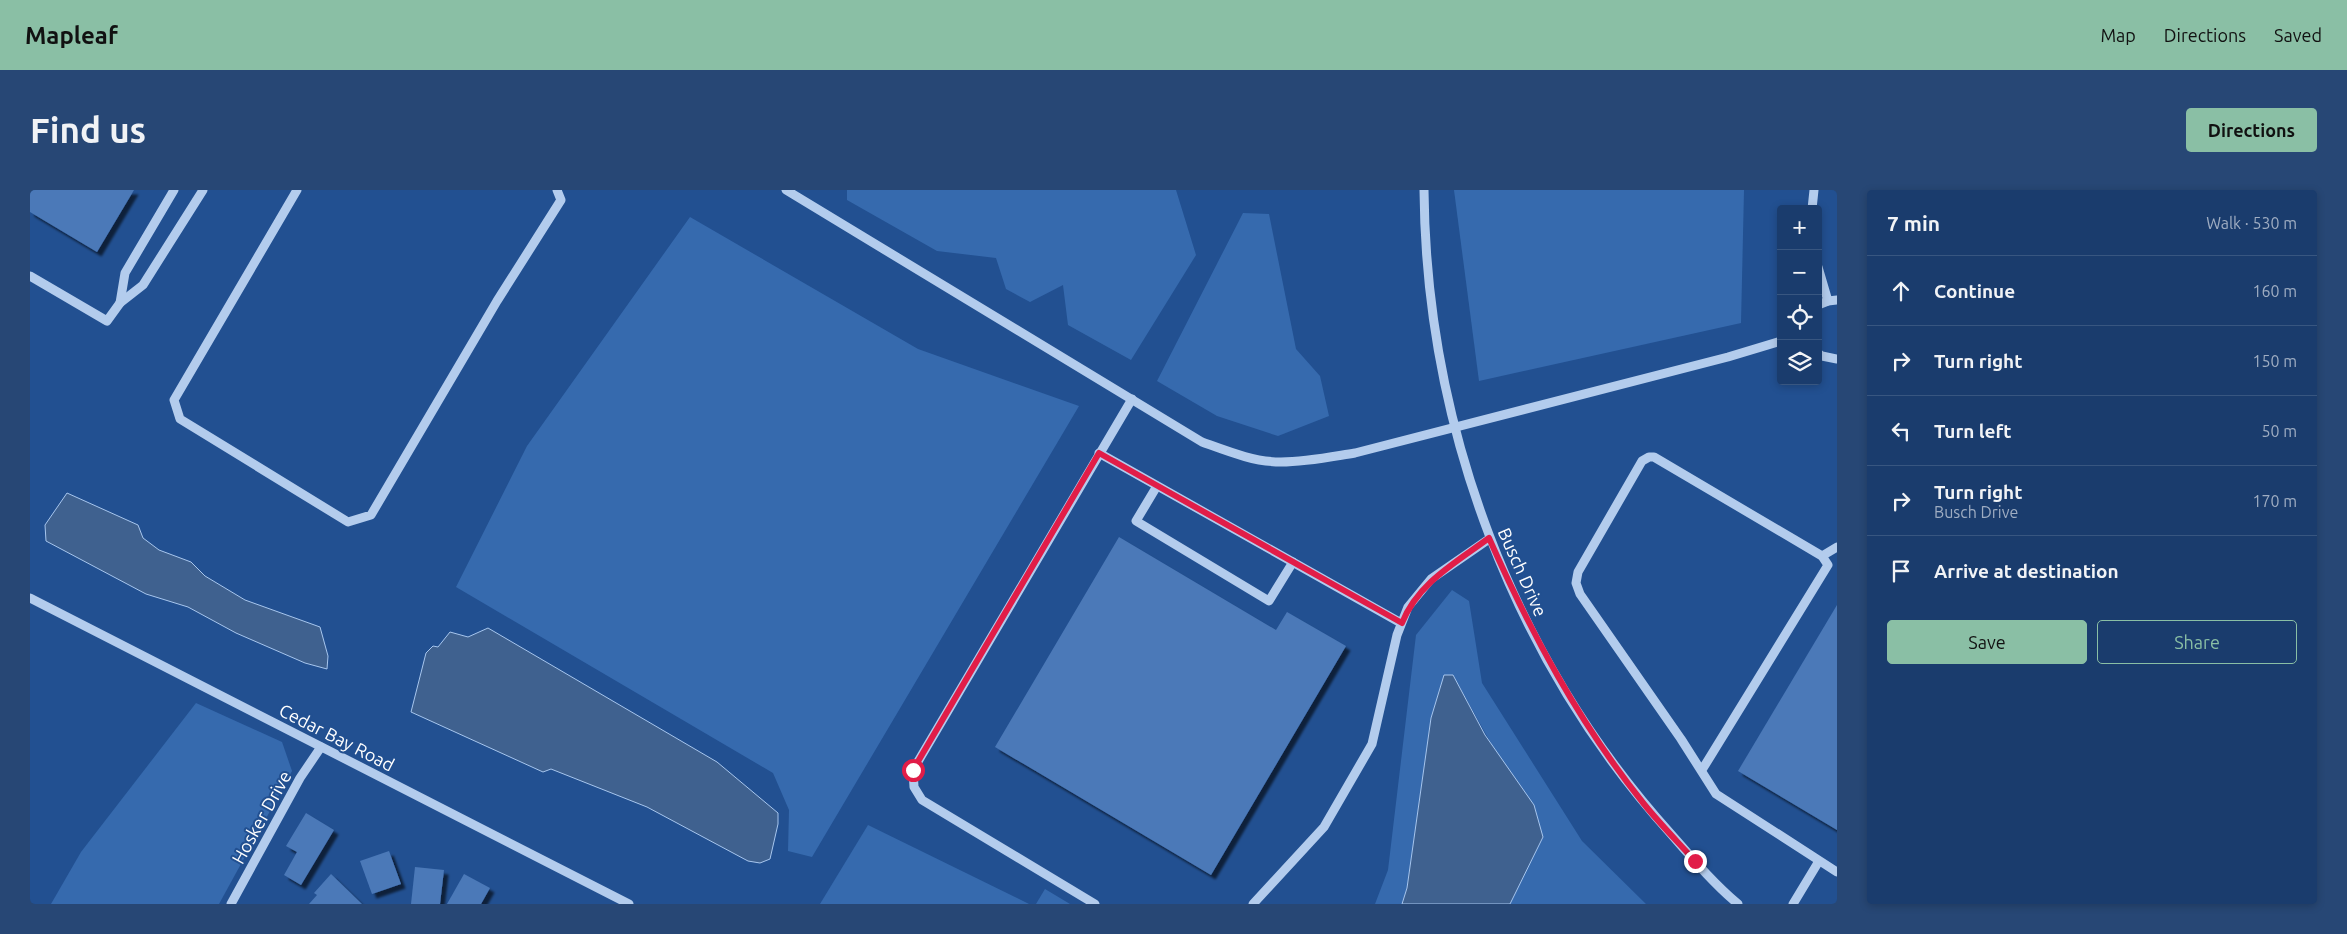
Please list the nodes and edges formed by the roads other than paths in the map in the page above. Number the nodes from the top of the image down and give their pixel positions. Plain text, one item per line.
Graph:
1 (174, 190) edge
2 (203, 190) edge
3 (297, 190) edge
4 (557, 190) edge
5 (786, 190) edge
6 (1424, 190) edge
7 (1814, 190) edge
8 (1812, 205) edge
9 (30, 276) edge
10 (1822, 277) edge
11 (1833, 300) edge
12 (120, 303) junction
13 (1777, 342) edge
14 (1822, 356) edge
15 (1837, 359) edge
16 (1132, 400) junction
17 (1454, 427) junction
18 (1099, 453) junction
19 (1157, 486) junction
20 (1489, 538) junction
21 (1837, 547) edge
22 (1822, 556) junction
23 (1293, 562) junction
24 (30, 598) edge
25 (1402, 623) junction
26 (321, 747) junction
27 (1702, 770) junction
28 (1820, 861) junction
29 (1837, 872) edge
30 (232, 904) edge
31 (629, 904) edge
32 (1094, 904) edge
33 (1253, 904) edge
34 (1738, 904) edge
35 (1793, 904) edge

1 - 12 street
2 - 12 street
3 - 4 street
5 - 16 street
6 - 17 street, Busch Drive
7 - 8 street
9 - 12 street
10 - 11 street
13 - 17 street
14 - 15 street
16 - 17 street
16 - 18 street
17 - 20 street, Busch Drive
18 - 19 street
18 - 32 street
19 - 23 street
19 - 23 street
20 - 25 street
20 - 34 street, Busch Drive
21 - 22 street
22 - 27 street
22 - 27 street
23 - 25 street
24 - 26 street, Cedar Bay Road
25 - 33 street
26 - 30 street, Hosker Drive
26 - 31 street, Cedar Bay Road
27 - 28 street
28 - 29 street
28 - 35 street

